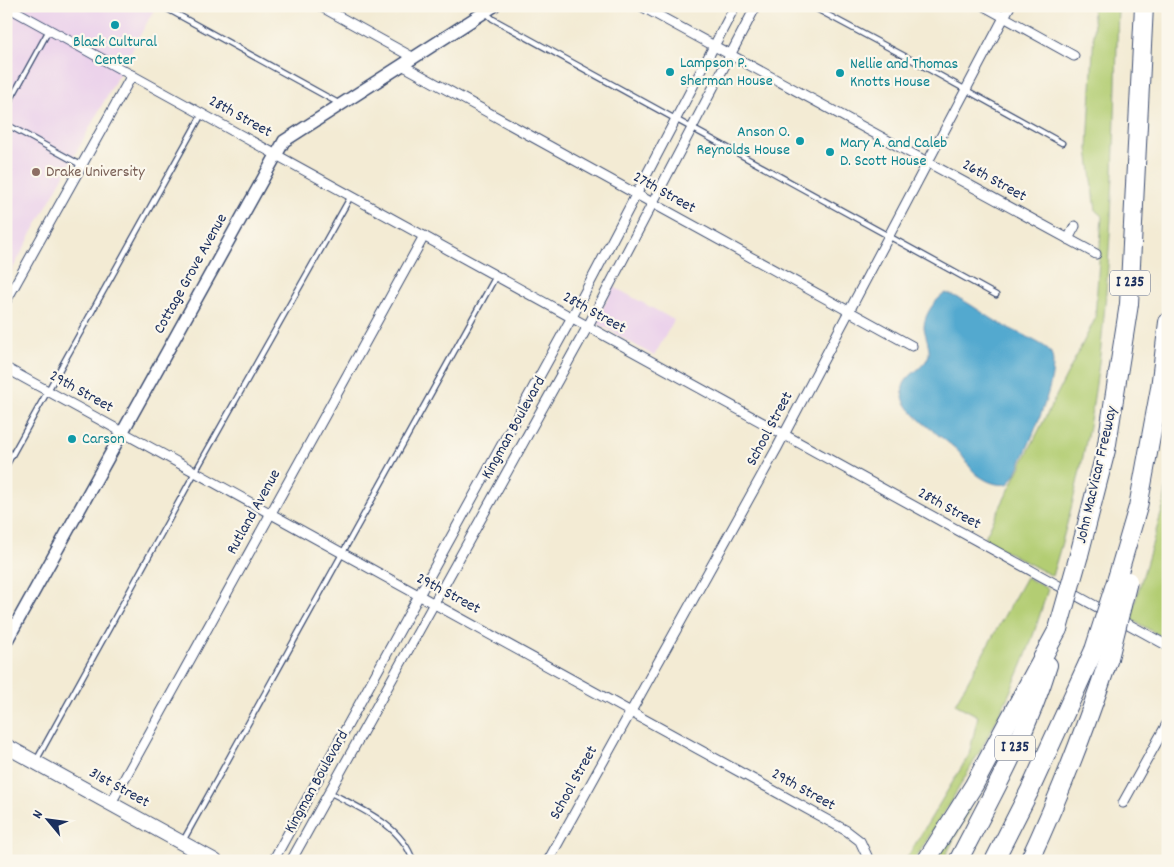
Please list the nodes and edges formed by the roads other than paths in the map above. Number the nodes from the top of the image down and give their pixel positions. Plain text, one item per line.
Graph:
1 (6, 6) edge
2 (162, 6) edge
3 (320, 6) edge
4 (641, 6) edge
5 (735, 6) edge
6 (756, 6) edge
7 (811, 6) edge
8 (984, 6) edge
9 (1010, 6) edge
10 (1144, 6) edge
11 (486, 8) edge
12 (1004, 18) junction
13 (49, 30) junction
14 (714, 46) junction
15 (730, 55) junction
16 (1074, 56) dead end
17 (414, 58) junction
18 (402, 65) junction
19 (132, 75) junction
20 (967, 90) junction
21 (341, 104) junction
22 (6, 108) edge
23 (202, 114) junction
24 (676, 120) junction
25 (6, 124) edge
26 (692, 129) junction
27 (1062, 143) dead end
28 (276, 155) junction
29 (928, 162) junction
30 (81, 165) junction
31 (636, 194) junction
32 (350, 196) junction
33 (652, 203) junction
34 (1075, 226) dead end
35 (424, 236) junction
36 (889, 237) junction
37 (1068, 239) junction
38 (1096, 254) dead end
39 (496, 276) junction
40 (996, 295) dead end
41 (6, 301) edge
42 (850, 311) junction
43 (572, 317) junction
44 (1168, 322) edge
45 (588, 326) junction
46 (912, 346) dead end
47 (6, 368) edge
48 (48, 391) junction
49 (122, 433) junction
50 (784, 436) junction
51 (6, 466) edge
52 (195, 472) junction
53 (270, 514) junction
54 (342, 554) junction
55 (419, 596) junction
56 (434, 603) junction
57 (1058, 628) junction
58 (6, 642) edge
59 (1168, 646) edge
60 (1101, 654) junction
61 (631, 712) junction
62 (1168, 722) edge
63 (6, 746) edge
64 (35, 762) junction
65 (329, 792) junction
66 (110, 803) junction
67 (1123, 804) dead end
68 (182, 842) junction
69 (867, 856) dead end
70 (550, 860) edge
71 (215, 861) edge
72 (273, 861) edge
73 (291, 861) edge
74 (413, 861) edge
75 (926, 861) edge
76 (958, 861) edge
77 (994, 861) edge
78 (1029, 861) edge

1 - 13 street, 28th Street
2 - 21 lane
3 - 17 street
4 - 14 street, 26th Street
5 - 14 street, Kingman Boulevard
6 - 15 street, Kingman Boulevard
7 - 20 lane
8 - 12 street
9 - 12 street, School Street
10 - 57 highway, John MacVicar Freeway / I 235, bridge
11 - 17 street, Cottage Grove Avenue
11 - 24 lane
12 - 16 street
12 - 20 street, School Street
13 - 19 street, 28th Street
13 - 22 lane
14 - 15 street, 26th Street
14 - 24 street, Kingman Boulevard
15 - 26 street, Kingman Boulevard
15 - 29 street, 26th Street
17 - 18 street, Cottage Grove Avenue
18 - 21 street, Cottage Grove Avenue
18 - 31 street, 27th Street
19 - 23 street, 28th Street
19 - 30 street
20 - 27 lane
20 - 29 street, School Street
21 - 28 street, Cottage Grove Avenue
23 - 28 street, 28th Street
23 - 48 lane
24 - 26 lane
24 - 31 street, Kingman Boulevard
25 - 30 lane
26 - 33 street, Kingman Boulevard
26 - 36 lane
28 - 32 street, 28th Street
28 - 49 street, Cottage Grove Avenue
29 - 36 street, School Street
29 - 37 street, 26th Street
30 - 41 street
31 - 33 street, 27th Street
31 - 43 street, Kingman Boulevard
32 - 35 street, 28th Street
32 - 52 lane
33 - 42 street, 27th Street
33 - 45 street, Kingman Boulevard
34 - 37 street
35 - 39 street, 28th Street
35 - 53 street, Rutland Avenue
36 - 40 lane
36 - 42 street, School Street
37 - 38 street, 26th Street
39 - 43 street, 28th Street
39 - 54 lane
42 - 46 street, 27th Street
42 - 50 street, School Street
43 - 45 street, 28th Street
43 - 55 street, Kingman Boulevard
44 - 60 highway, I 235, bridge
45 - 50 street, 28th Street
45 - 56 street, Kingman Boulevard
47 - 48 street, 29th Street
48 - 49 street, 29th Street
48 - 51 lane
49 - 52 street, 29th Street
49 - 58 street, Cottage Grove Avenue
50 - 59 street, 28th Street
50 - 61 street, School Street
52 - 53 street, 29th Street
52 - 64 lane
53 - 54 street, 29th Street
53 - 66 street, Rutland Avenue
54 - 55 street, 29th Street
54 - 68 lane
55 - 56 street, 29th Street
55 - 72 street, Kingman Boulevard
56 - 61 street, 29th Street
56 - 65 street, Kingman Boulevard
57 - 75 highway
57 - 76 highway, John MacVicar Freeway / I 235
60 - 77 highway, I 235
60 - 78 highway
61 - 69 street, 29th Street
61 - 70 street, School Street
62 - 67 street
63 - 64 main road, 31st Street
64 - 66 main road, 31st Street
65 - 73 street, Kingman Boulevard
65 - 74 lane
66 - 68 main road, 31st Street
68 - 71 main road, 31st Street

